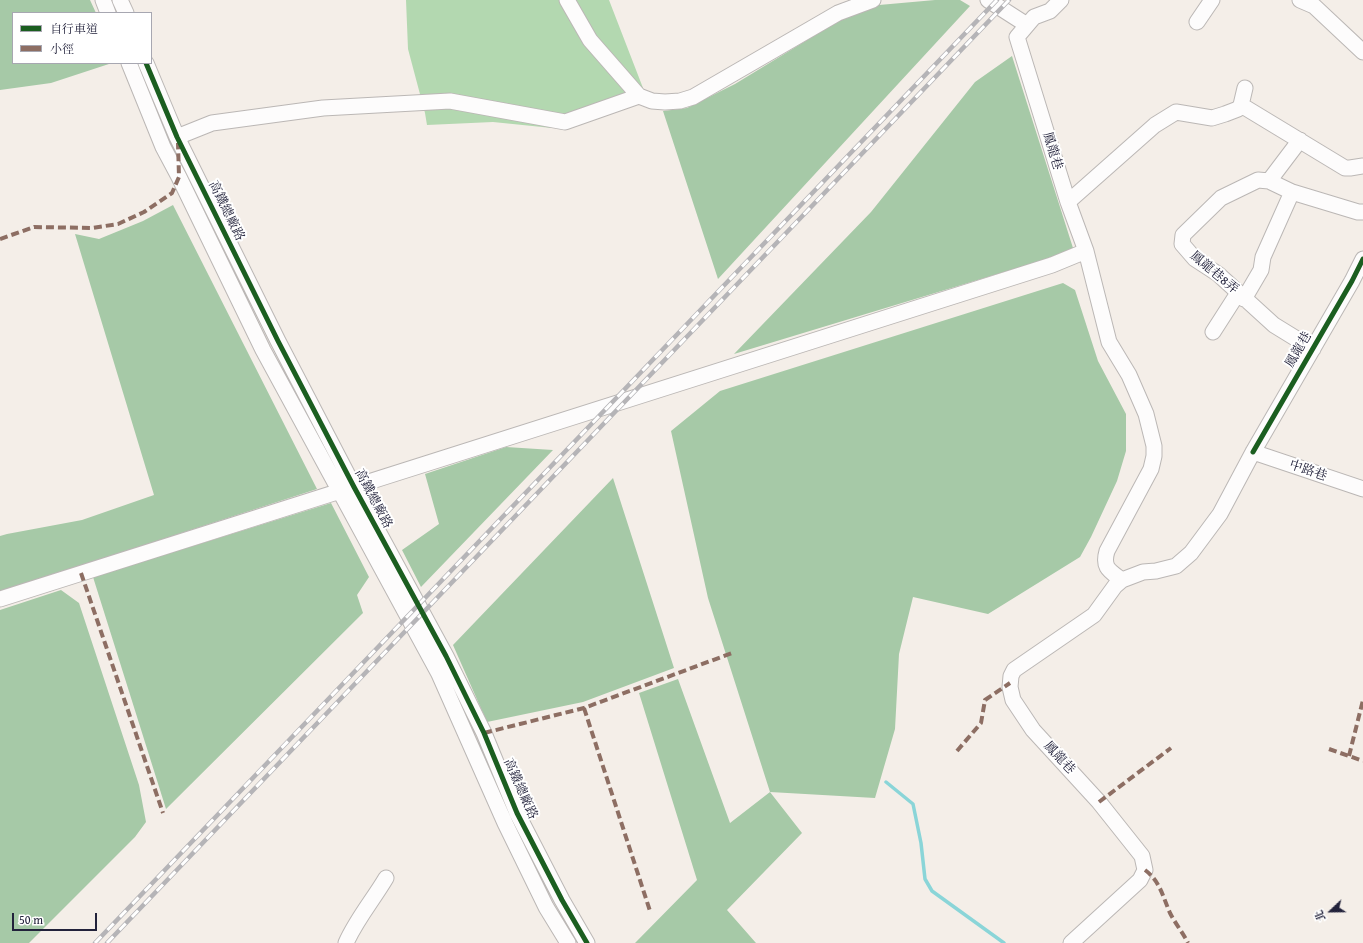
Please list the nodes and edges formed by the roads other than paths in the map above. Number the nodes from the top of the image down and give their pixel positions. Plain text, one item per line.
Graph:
1 (103, 0) edge
2 (120, 0) edge
3 (567, 0) edge
4 (873, 0) edge
5 (988, 0) edge
6 (1061, 0) edge
7 (1212, 0) edge
8 (1300, 0) edge
9 (108, 12) edge
10 (126, 12) edge
11 (1197, 22) dead end
12 (1027, 25) junction
13 (1363, 52) edge
14 (129, 64) edge
15 (146, 64) edge
16 (1245, 88) dead end
17 (639, 96) junction
18 (1241, 105) junction
19 (177, 137) junction
20 (1300, 140) junction
21 (1363, 166) edge
22 (1269, 181) junction
23 (1292, 192) junction
24 (1068, 202) junction
25 (1363, 212) edge
26 (1086, 251) junction
27 (1363, 259) edge
28 (1241, 296) junction
29 (1213, 332) dead end
30 (1313, 349) junction
31 (1253, 452) junction
32 (354, 487) junction
33 (1363, 489) edge
34 (339, 491) junction
35 (1122, 580) junction
36 (0, 599) edge
37 (386, 878) dead end
38 (346, 943) edge
39 (568, 943) edge
40 (587, 943) edge
41 (1071, 943) edge

1 - 9 street
2 - 10 street
3 - 17 street
4 - 17 street
5 - 12 street
6 - 12 street, 鳳龍巷
7 - 11 street
8 - 13 street
12 - 24 street, 鳳龍巷
14 - 34 street, 高鐵總廠路
15 - 19 street, 高鐵總廠路
16 - 18 street
17 - 19 street
18 - 20 street
18 - 24 street
19 - 32 street, 高鐵總廠路
20 - 21 street
20 - 22 street
22 - 23 street
22 - 28 street, 鳳龍巷8弄
23 - 25 street
23 - 28 street, 鳳龍巷8弄
24 - 26 street, 鳳龍巷
26 - 32 street
26 - 35 street, 鳳龍巷
27 - 30 street, 鳳龍巷
28 - 29 street
28 - 30 street, 鳳龍巷8弄
30 - 31 street, 鳳龍巷
31 - 33 street, 中路巷
31 - 35 street, 鳳龍巷
32 - 34 street
32 - 40 street, 高鐵總廠路
34 - 36 street
34 - 39 street, 高鐵總廠路
35 - 41 street, 鳳龍巷
37 - 38 street

